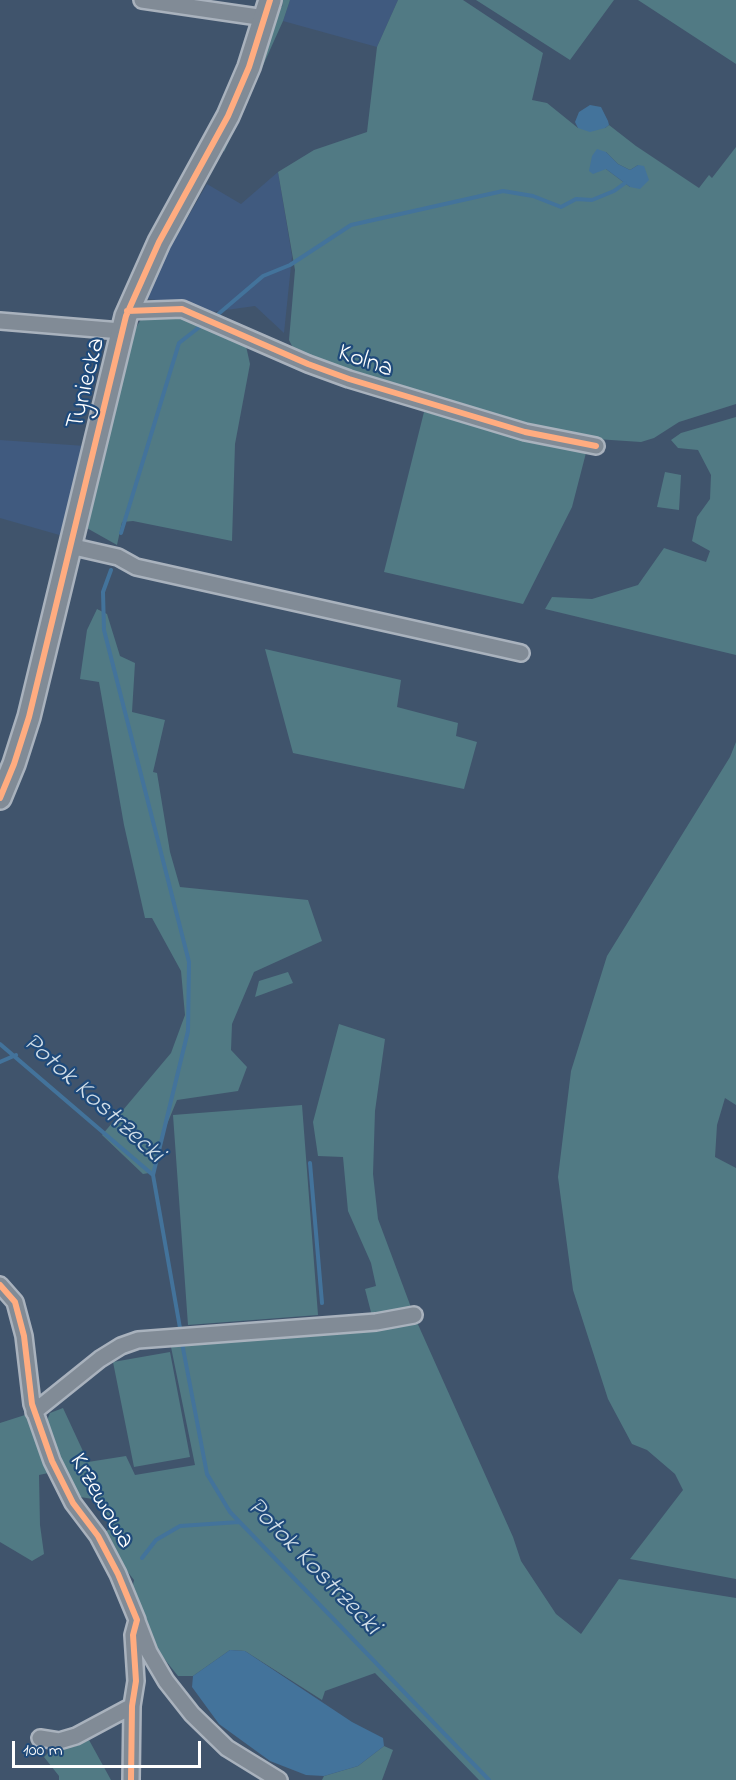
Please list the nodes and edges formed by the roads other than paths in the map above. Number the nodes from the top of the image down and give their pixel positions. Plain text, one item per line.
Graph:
1 (142, 0) edge
2 (267, 9) edge
3 (0, 321) edge
4 (124, 321) junction
5 (596, 446) dead end
6 (70, 546) junction
7 (522, 653) dead end
8 (0, 798) edge
9 (0, 1285) edge
10 (414, 1315) dead end
11 (34, 1412) junction
12 (137, 1620) junction
13 (132, 1706) junction
14 (39, 1738) dead end
15 (131, 1780) edge
16 (279, 1780) edge

1 - 2 street
2 - 4 street, Tyniecka
3 - 4 street, Kolna
4 - 5 street, Kolna
4 - 6 street, Tyniecka
6 - 7 street
6 - 8 street, Tyniecka
9 - 11 street, Krzewowa
10 - 11 street
11 - 12 street, Krzewowa
12 - 13 street, Krzewowa
12 - 16 street
13 - 14 street
13 - 15 street, Krzewowa

